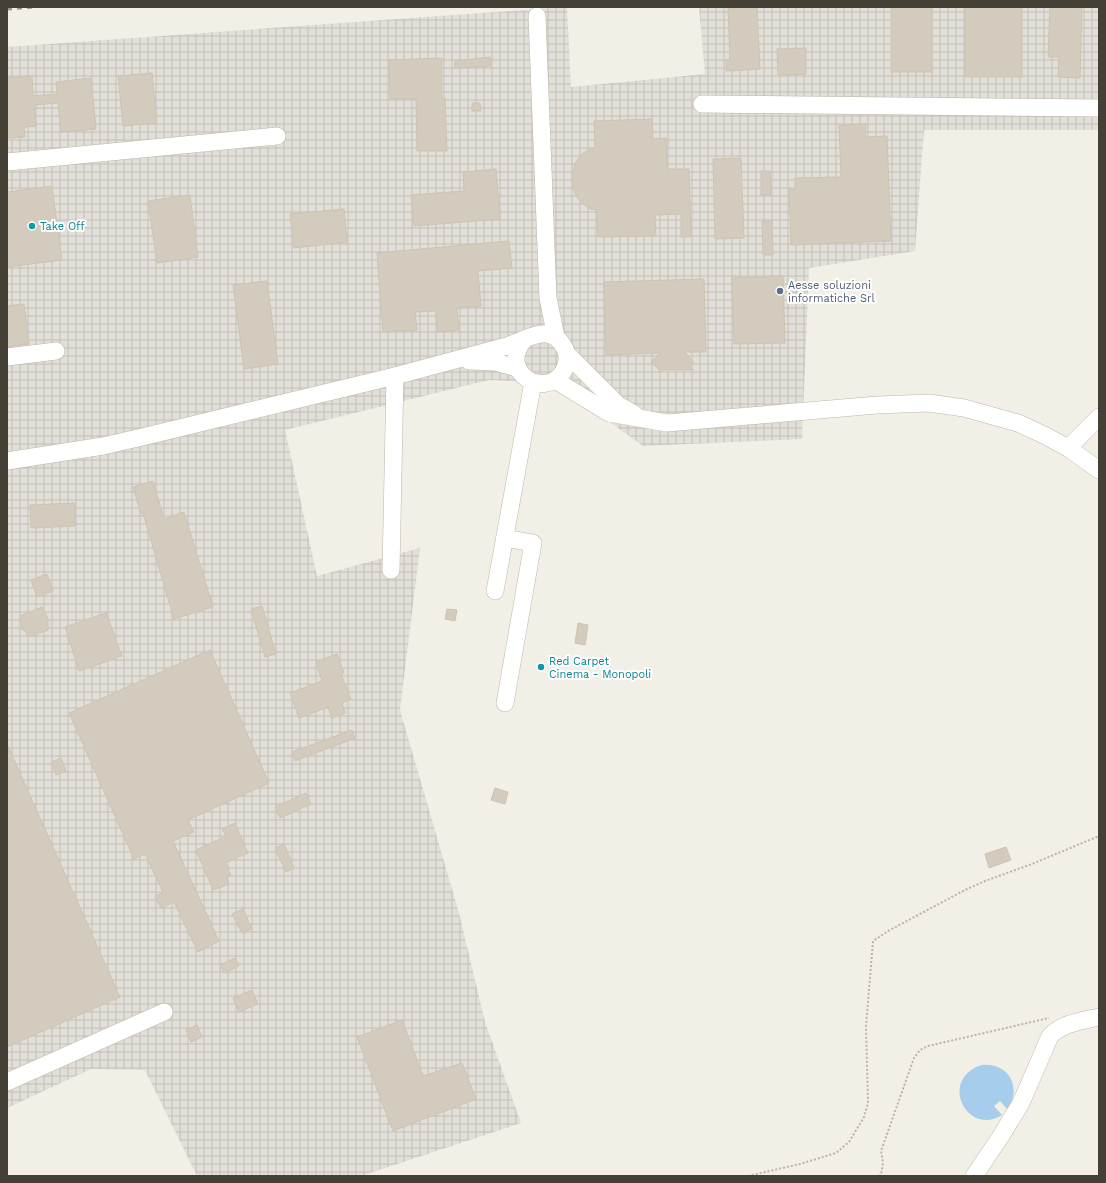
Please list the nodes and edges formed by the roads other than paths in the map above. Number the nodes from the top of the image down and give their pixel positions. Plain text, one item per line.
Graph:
1 (537, 16) dead end
2 (702, 104) dead end
3 (1099, 108) edge
4 (277, 136) dead end
5 (7, 162) edge
6 (548, 298) junction
7 (529, 337) junction
8 (556, 337) junction
9 (56, 351) dead end
10 (568, 355) junction
11 (7, 357) edge
12 (453, 360) junction
13 (518, 368) junction
14 (395, 376) junction
15 (555, 380) junction
16 (533, 382) junction
17 (639, 417) junction
18 (1099, 417) edge
19 (1068, 448) junction
20 (7, 461) edge
21 (1099, 470) edge
22 (505, 538) junction
23 (391, 570) dead end
24 (495, 591) dead end
25 (505, 703) dead end
26 (164, 1012) dead end
27 (1099, 1017) edge
28 (7, 1082) edge
29 (974, 1176) edge

1 - 6 street
2 - 3 street
4 - 5 street
6 - 7 street
6 - 8 street
7 - 8 street
7 - 12 street
7 - 13 street
8 - 10 street
9 - 11 street
10 - 15 street
10 - 17 street
12 - 13 street
12 - 14 street
13 - 16 street
14 - 20 street
14 - 23 street
15 - 16 street
15 - 17 street
16 - 22 street
17 - 19 street
18 - 19 street
19 - 21 street
22 - 24 street
22 - 25 street
26 - 28 street
27 - 29 street

